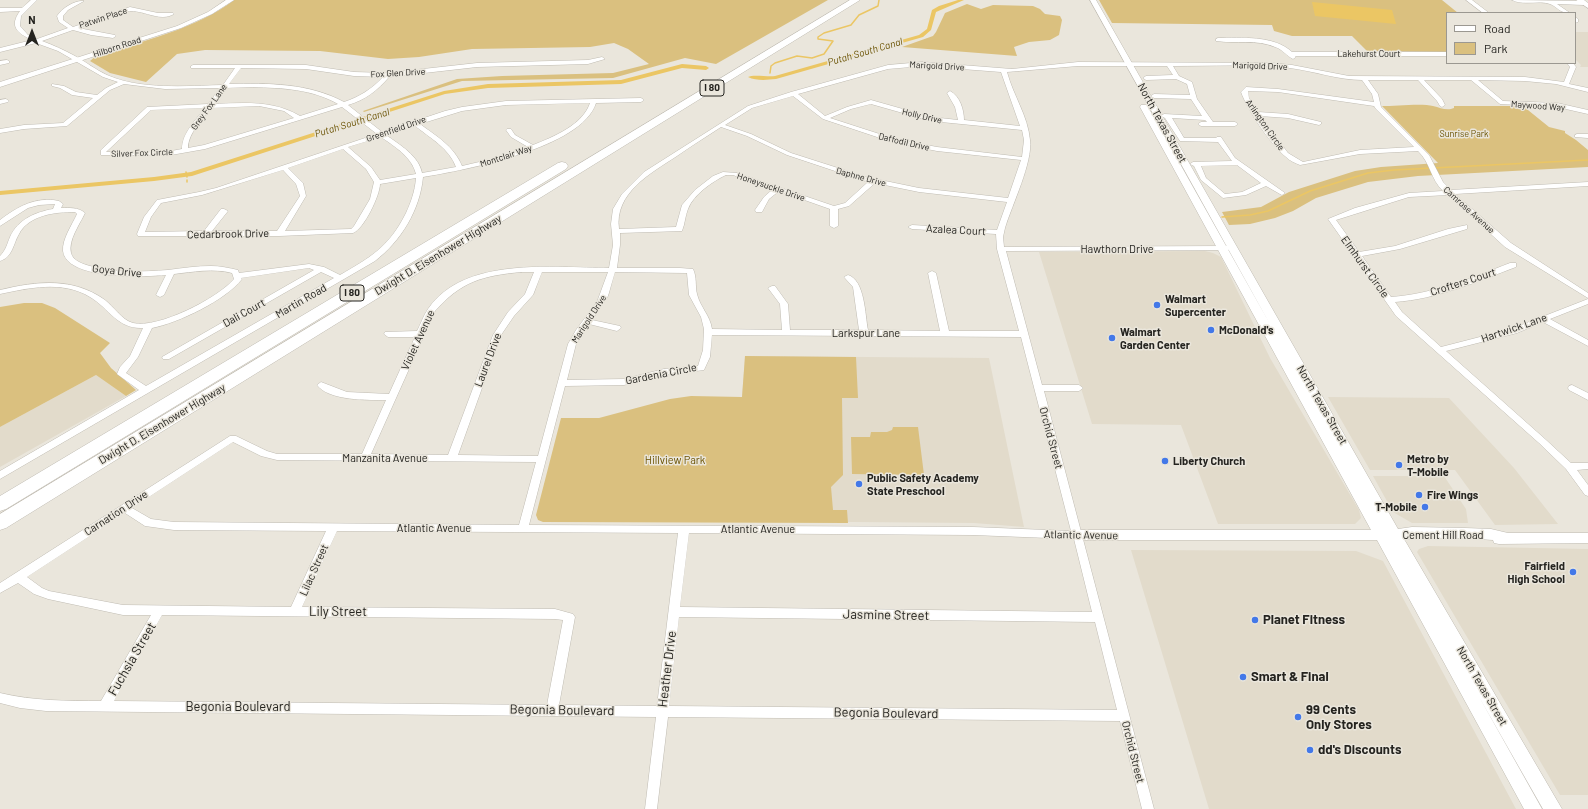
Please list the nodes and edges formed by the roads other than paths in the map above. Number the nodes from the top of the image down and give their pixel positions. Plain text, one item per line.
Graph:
1 (34, 0) edge
2 (224, 0) edge
3 (231, 0) edge
4 (838, 0) edge
5 (856, 0) edge
6 (1085, 0) edge
7 (1093, 0) edge
8 (1469, 0) edge
9 (1515, 0) edge
10 (81, 1) edge
11 (1552, 3) junction
12 (1584, 3) edge
13 (24, 8) junction
14 (0, 10) edge
15 (1485, 12) edge
16 (1566, 12) edge
17 (171, 14) dead end
18 (803, 21) dead end
19 (73, 28) junction
20 (113, 36) dead end
21 (1218, 40) dead end
22 (36, 41) junction
23 (0, 50) edge
24 (1291, 54) junction
25 (1446, 54) edge
26 (76, 59) junction
27 (602, 59) dead end
28 (7, 62) dead end
29 (0, 63) edge
30 (1120, 64) junction
31 (1129, 64) junction
32 (1571, 64) edge
33 (240, 66) junction
34 (1171, 66) junction
35 (888, 67) junction
36 (1292, 67) junction
37 (193, 68) dead end
38 (1206, 69) dead end
39 (1004, 70) junction
40 (897, 74) dead end
41 (387, 75) junction
42 (1177, 77) junction
43 (1146, 78) dead end
44 (1364, 78) junction
45 (1420, 79) junction
46 (1473, 79) junction
47 (0, 81) edge
48 (704, 81) dead end
49 (123, 82) junction
50 (0, 84) edge
51 (1566, 84) junction
52 (54, 85) dead end
53 (225, 86) junction
54 (1588, 90) edge
55 (793, 93) junction
56 (950, 93) dead end
57 (1154, 96) dead end
58 (99, 97) junction
59 (1194, 97) junction
60 (641, 100) dead end
61 (594, 101) junction
62 (343, 104) junction
63 (1376, 104) junction
64 (210, 105) junction
65 (1442, 105) dead end
66 (1588, 112) edge
67 (1257, 114) junction
68 (1158, 116) junction
69 (1168, 117) junction
70 (300, 118) junction
71 (825, 118) junction
72 (1207, 118) junction
73 (415, 123) junction
74 (961, 123) junction
75 (1319, 123) dead end
76 (1201, 124) dead end
77 (1211, 124) junction
78 (1235, 124) dead end
79 (720, 125) junction
80 (1023, 128) junction
81 (509, 130) dead end
82 (0, 131) edge
83 (381, 134) junction
84 (1576, 136) dead end
85 (1588, 136) edge
86 (344, 147) junction
87 (534, 148) junction
88 (1419, 149) junction
89 (185, 151) junction
90 (1025, 159) junction
91 (1238, 163) junction
92 (1185, 164) junction
93 (1197, 164) junction
94 (284, 167) junction
95 (460, 168) junction
96 (420, 175) junction
97 (873, 181) junction
98 (377, 182) junction
99 (1266, 183) junction
100 (1588, 184) edge
101 (778, 189) junction
102 (1449, 192) junction
103 (1282, 193) dead end
104 (1010, 200) junction
105 (159, 201) joint
106 (834, 208) junction
107 (759, 210) dead end
108 (224, 211) dead end
109 (56, 212) junction
110 (0, 224) edge
111 (834, 226) dead end
112 (912, 227) dead end
113 (1464, 227) dead end
114 (616, 231) junction
115 (999, 232) junction
116 (280, 234) junction
117 (205, 235) junction
118 (1227, 248) junction
119 (1001, 249) junction
120 (1356, 254) junction
121 (1, 258) edge
122 (1513, 265) dead end
123 (321, 269) junction
124 (539, 270) junction
125 (611, 270) junction
126 (170, 272) junction
127 (932, 273) dead end
128 (237, 276) junction
129 (848, 277) dead end
130 (341, 278) junction
131 (772, 288) dead end
132 (0, 292) edge
133 (160, 295) dead end
134 (1588, 296) edge
135 (1389, 300) junction
136 (1588, 301) edge
137 (1543, 319) junction
138 (588, 321) junction
139 (150, 325) junction
140 (617, 328) dead end
141 (708, 332) junction
142 (786, 332) junction
143 (864, 333) junction
144 (945, 333) junction
145 (388, 334) dead end
146 (420, 334) junction
147 (1024, 334) junction
148 (1588, 343) edge
149 (1438, 350) junction
150 (166, 357) dead end
151 (562, 382) junction
152 (321, 385) dead end
153 (1038, 388) junction
154 (1080, 388) dead end
155 (1572, 388) dead end
156 (146, 391) junction
157 (1588, 397) edge
158 (392, 398) junction
159 (233, 438) joint
160 (365, 458) junction
161 (452, 458) junction
162 (542, 459) junction
163 (1588, 466) edge
164 (1569, 467) junction
165 (0, 475) edge
166 (1588, 492) edge
167 (0, 504) edge
168 (124, 508) junction
169 (0, 523) edge
170 (333, 528) junction
171 (523, 529) junction
172 (684, 529) junction
173 (1077, 535) junction
174 (1380, 535) junction
175 (1396, 535) junction
176 (1588, 538) edge
177 (18, 577) junction
178 (0, 589) edge
179 (159, 611) junction
180 (294, 612) junction
181 (674, 612) junction
182 (1098, 617) junction
183 (0, 698) edge
184 (104, 706) junction
185 (552, 710) junction
186 (662, 711) junction
187 (1124, 716) junction
188 (651, 809) edge
189 (1148, 809) edge
190 (1533, 809) edge
191 (1553, 809) edge

1 - 13 street
2 - 26 main road, Hilborn Road
3 - 26 main road, Hilborn Road
4 - 18 highway
5 - 169 highway, Dwight D. Eisenhower Highway / I 80
6 - 30 main road, North Texas Street
7 - 31 main road, North Texas Street
8 - 15 street
9 - 11 street
10 - 19 street
11 - 12 street
11 - 16 street
13 - 14 street
13 - 22 street
17 - 19 street, Patwin Place
19 - 20 street
19 - 22 street, Patwin Place
21 - 24 street
22 - 23 street, Patwin Place
22 - 26 street
24 - 25 street, Lakehurst Court
24 - 36 street
26 - 47 main road, Hilborn Road
26 - 49 street
26 - 50 main road, Hilborn Road
27 - 41 street, Fox Glen Drive
28 - 29 street
30 - 31 street, Marigold Drive
30 - 39 street, Marigold Drive
30 - 118 main road, North Texas Street
31 - 34 street, Marigold Drive
31 - 68 main road, North Texas Street
32 - 51 street
33 - 37 street, Fox Glen Drive
33 - 41 street, Fox Glen Drive
33 - 53 street, Grey Fox Lane
34 - 36 street, Marigold Drive
34 - 38 street
34 - 42 street
35 - 39 street, Marigold Drive
35 - 40 street
35 - 55 street, Marigold Drive
36 - 44 street, Marigold Drive
39 - 80 street, Orchid Street
41 - 62 street, Silver Fox Circle
42 - 43 street
42 - 59 street
44 - 45 street, Marigold Drive
44 - 63 street, Camrose Avenue
45 - 46 street, Marigold Drive
45 - 65 street
46 - 51 street, Marigold Drive
46 - 66 street, Maywood Way
48 - 167 highway, Dwight D. Eisenhower Highway / I 80
49 - 53 street
49 - 58 street
51 - 54 street, Marigold Drive
52 - 58 street
53 - 62 street
53 - 64 street, Grey Fox Lane
55 - 71 street, Daffodil Drive
55 - 79 street, Marigold Drive
56 - 74 street
57 - 59 street
58 - 82 street
59 - 72 street
60 - 61 street, Greenfield Drive
61 - 73 street, Greenfield Drive
61 - 87 street, Montclair Way
62 - 70 street, Silver Fox Circle
62 - 83 street
63 - 67 street, Arlington Circle
63 - 88 street, Camrose Avenue
64 - 70 street, Silver Fox Circle
64 - 89 street, Grey Fox Lane
64 - 89 street, Silver Fox Circle
67 - 75 street
67 - 88 street, Arlington Circle
68 - 69 street
68 - 92 main road, North Texas Street
69 - 72 street
69 - 91 street
70 - 89 street, Silver Fox Circle
71 - 74 street, Holly Drive
71 - 90 street, Daffodil Drive
72 - 77 street
73 - 83 street, Greenfield Drive
73 - 95 street
74 - 80 street, Holly Drive
76 - 77 street
77 - 78 street
79 - 97 street, Daphne Drive
79 - 114 street, Marigold Drive
80 - 90 street, Orchid Street
81 - 87 street
83 - 86 street, Greenfield Drive
83 - 96 street
84 - 85 street
86 - 94 street, Greenfield Drive
86 - 98 street
87 - 95 street, Montclair Way
88 - 102 street, Camrose Avenue
90 - 104 street, Orchid Street
91 - 93 street
91 - 99 street
92 - 93 street
92 - 118 main road, North Texas Street
93 - 99 street
94 - 105 street, Greenfield Drive
94 - 116 street
95 - 96 street, Montclair Way
96 - 98 street, Montclair Way
96 - 130 street, Martin Road
97 - 104 street, Daphne Drive
97 - 106 street
98 - 116 street, Cedarbrook Drive
99 - 103 street
100 - 102 street, Elmhurst Circle
101 - 106 street, Honeysuckle Drive
101 - 107 street
101 - 114 street, Honeysuckle Drive
102 - 120 street, Elmhurst Circle
102 - 134 street, Camrose Avenue
104 - 115 street, Orchid Street
105 - 117 street, Cedarbrook Drive
106 - 111 street
108 - 117 street
109 - 110 street
109 - 121 street, Goya Drive
109 - 126 street, Goya Drive
112 - 115 street, Azalea Court
113 - 120 street
114 - 125 street, Marigold Drive
115 - 119 street, Orchid Street
116 - 117 street, Cedarbrook Drive
118 - 119 street, Hawthorn Drive
118 - 174 main road, North Texas Street
118 - 175 main road, North Texas Street
119 - 147 street, Orchid Street
120 - 135 street, Elmhurst Circle
122 - 135 street, Crofters Court
123 - 128 street
123 - 130 street
123 - 150 street, Dali Court
124 - 125 street, Violet Avenue
124 - 146 street, Violet Avenue
124 - 161 street, Laurel Drive
125 - 138 street, Marigold Drive
125 - 141 street, Gardenia Circle
126 - 128 street, Goya Drive
126 - 133 street
127 - 144 street
128 - 139 street
129 - 143 street
130 - 156 street, Martin Road
131 - 142 street
132 - 139 street
135 - 149 street, Elmhurst Circle
136 - 137 street, Hartwick Lane
137 - 148 street
137 - 149 street, Hartwick Lane
138 - 140 street
138 - 151 street, Marigold Drive
139 - 156 street
141 - 142 street, Larkspur Lane
141 - 151 street, Gardenia Circle
142 - 143 street, Larkspur Lane
143 - 144 street, Larkspur Lane
144 - 147 street, Larkspur Lane
145 - 146 street
146 - 158 street, Violet Avenue
147 - 153 street, Orchid Street
149 - 164 street, Elmhurst Circle
151 - 162 street, Marigold Drive
152 - 158 street
153 - 154 street
153 - 173 street, Orchid Street
155 - 157 street
156 - 165 street, Martin Road
158 - 160 street, Violet Avenue
159 - 160 street, Manzanita Avenue
159 - 168 street, Carnation Drive
160 - 161 street, Manzanita Avenue
161 - 162 street, Manzanita Avenue
162 - 171 street, Marigold Drive
163 - 164 street
164 - 166 street, Elmhurst Circle
168 - 170 street, Atlantic Avenue
168 - 177 street, Carnation Drive
170 - 171 street, Atlantic Avenue
170 - 180 street, Lilac Street
171 - 172 street, Atlantic Avenue
172 - 173 street, Atlantic Avenue
172 - 181 street, Heather Drive
173 - 174 main road, Atlantic Avenue
173 - 182 street, Orchid Street
174 - 175 main road, Atlantic Avenue
174 - 190 main road, North Texas Street
175 - 176 main road, Cement Hill Road
175 - 191 main road, North Texas Street
177 - 178 street, Carnation Drive
177 - 179 street, Lily Street
179 - 180 street, Lily Street
179 - 184 street, Fuchsia Street
180 - 185 street, Lily Street
181 - 182 street, Jasmine Street
181 - 186 street, Heather Drive
182 - 187 street, Orchid Street
183 - 184 street, Begonia Boulevard
184 - 185 street, Begonia Boulevard
185 - 186 street, Begonia Boulevard
186 - 187 street, Begonia Boulevard
186 - 188 street, Heather Drive
187 - 189 street, Orchid Street

